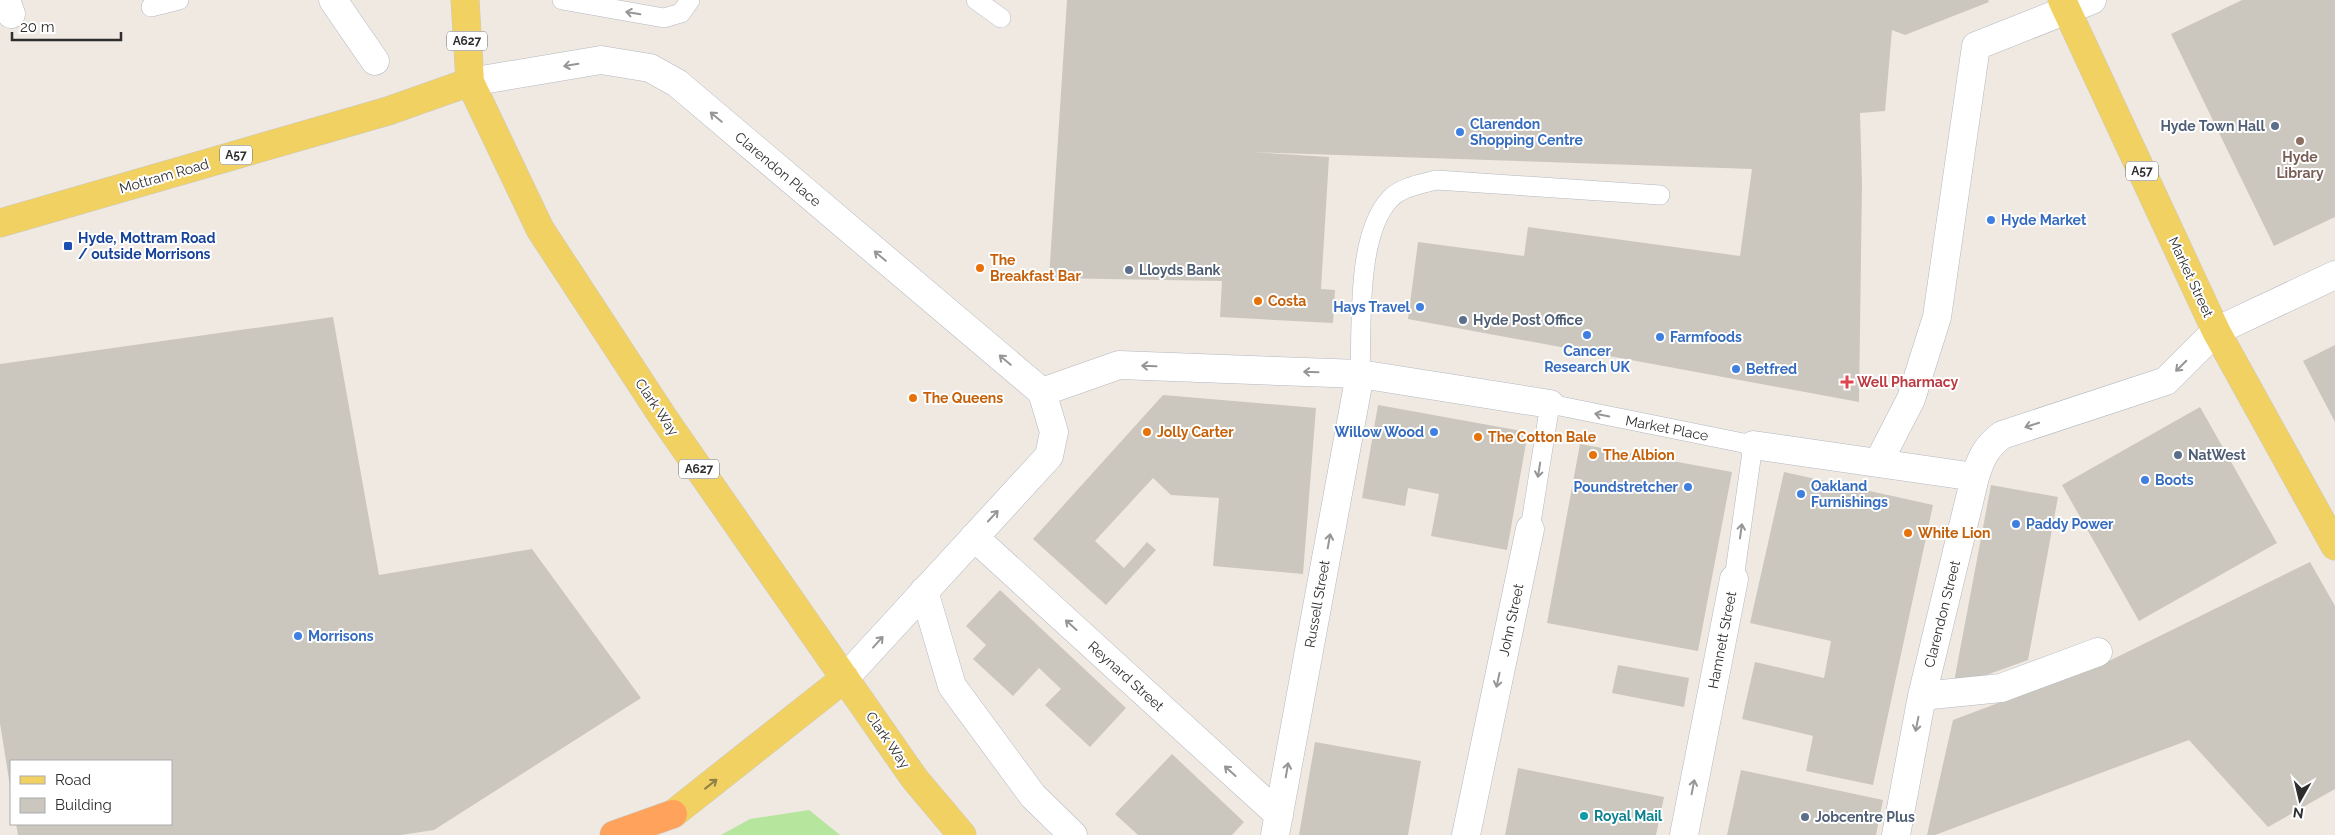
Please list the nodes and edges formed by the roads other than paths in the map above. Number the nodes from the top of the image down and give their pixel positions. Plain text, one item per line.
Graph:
1 (179, 0) edge
2 (333, 0) edge
3 (465, 0) edge
4 (562, 0) edge
5 (976, 0) edge
6 (2074, 4) edge
7 (151, 7) dead end
8 (685, 7) edge
9 (1001, 18) dead end
10 (375, 60) dead end
11 (470, 82) junction
12 (1660, 195) dead end
13 (0, 223) edge
14 (2335, 275) edge
15 (2216, 332) junction
16 (1360, 374) junction
17 (1042, 392) junction
18 (1550, 404) junction
19 (1753, 445) junction
20 (1878, 463) junction
21 (1976, 477) junction
22 (1530, 529) joint
23 (974, 536) junction
24 (2335, 546) edge
25 (1734, 579) joint
26 (924, 591) junction
27 (2098, 652) dead end
28 (845, 678) junction
29 (1922, 696) junction
30 (673, 814) joint
31 (1277, 825) edge
32 (614, 835) edge
33 (962, 835) edge
34 (1074, 835) edge
35 (1466, 835) edge
36 (1684, 835) edge
37 (1896, 835) edge

1 - 7 lane
2 - 10 street
3 - 11 main road, A627
8 -> 4 lane
5 - 9 lane
6 - 15 main road, Market Street / A57
6 - 20 street
11 - 13 main road, Mottram Road / A57
17 -> 11 street, Clarendon Place
11 - 28 main road, Clark Way / A627
12 - 16 lane
14 - 15 street, Clarendon Street
15 -> 21 street, Clarendon Street
15 - 24 main road, Market Street / A57
16 -> 17 street, Market Place
16 - 18 street, Market Place
31 -> 16 street, Russell Street
23 -> 17 street
19 -> 18 lane, Market Place
18 -> 22 lane, John Street
19 - 20 street, Market Place
25 -> 19 lane, Hamnett Street
20 - 21 street, Market Place
21 - 29 street, Clarendon Street
22 -> 35 street, John Street
23 - 26 street
31 -> 23 street, Reynard Street
36 -> 25 street, Hamnett Street
28 -> 26 street
26 - 34 street
27 - 29 street
30 -> 28 main road
28 - 33 main road, Clark Way / A627
29 -> 37 street, Clarendon Street
30 - 32 highway

